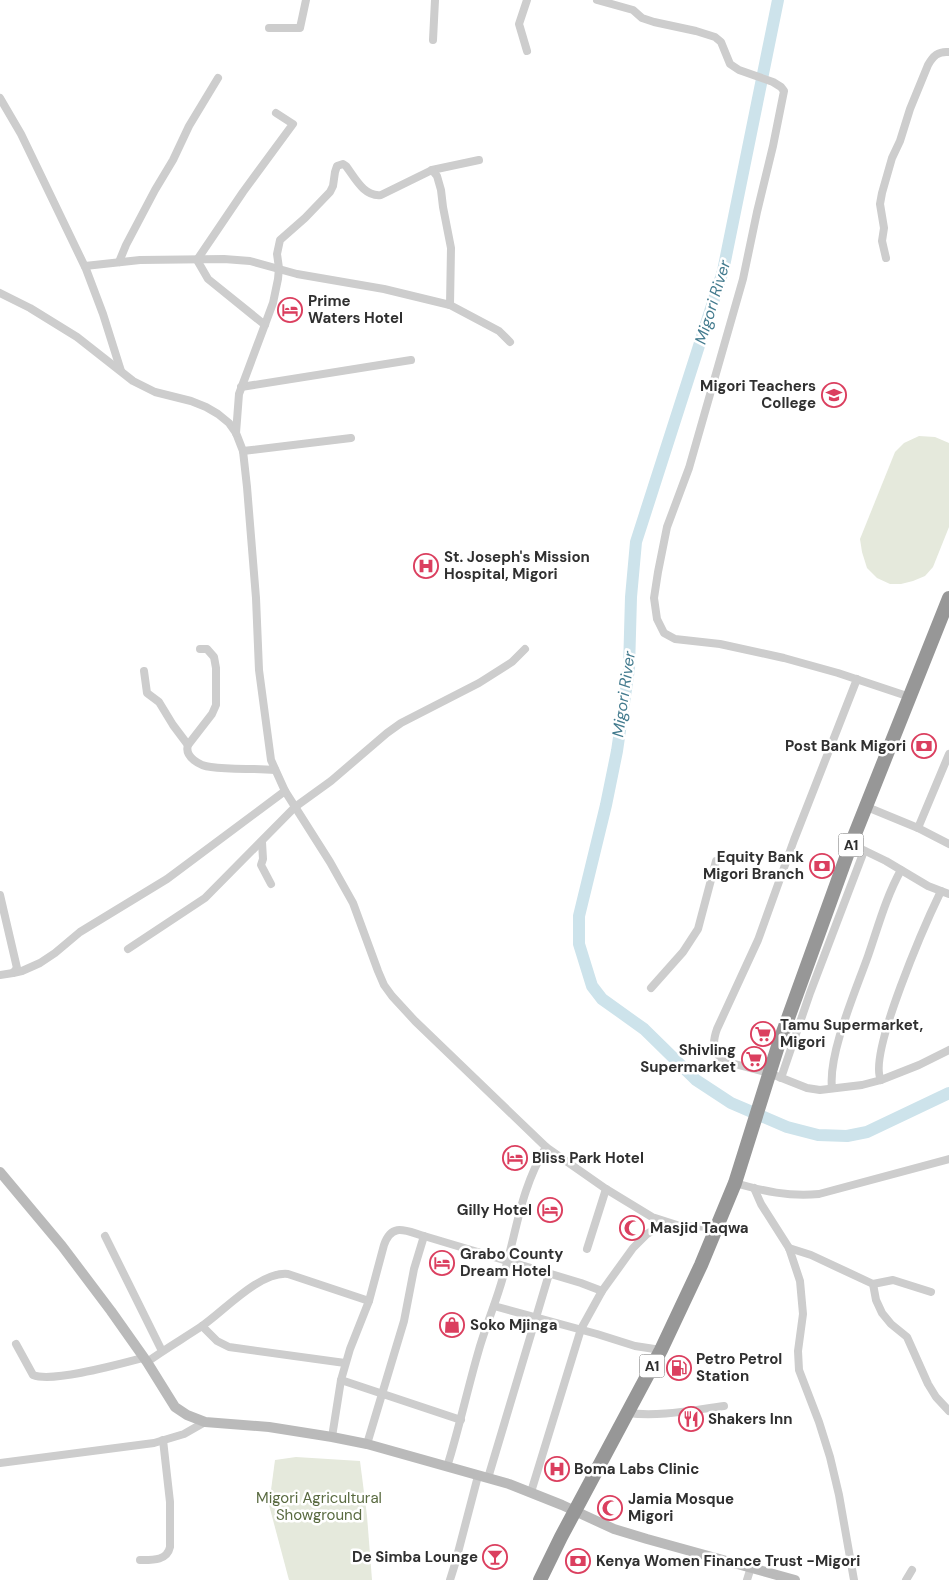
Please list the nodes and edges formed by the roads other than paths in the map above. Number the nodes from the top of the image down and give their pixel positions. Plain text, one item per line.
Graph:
1 (306, 0) edge
2 (435, 0) edge
3 (527, 0) edge
4 (597, 0) edge
5 (269, 28) dead end
6 (433, 40) dead end
7 (527, 51) dead end
8 (949, 52) edge
9 (218, 78) dead end
10 (0, 98) edge
11 (276, 113) dead end
12 (480, 160) dead end
13 (432, 170) junction
14 (886, 258) dead end
15 (197, 260) junction
16 (119, 262) junction
17 (85, 266) junction
18 (279, 268) junction
19 (0, 292) edge
20 (450, 306) junction
21 (265, 325) junction
22 (510, 342) dead end
23 (411, 360) dead end
24 (121, 371) junction
25 (241, 387) junction
26 (236, 433) junction
27 (351, 438) dead end
28 (243, 451) junction
29 (949, 598) edge
30 (200, 649) dead end
31 (525, 649) dead end
32 (144, 670) dead end
33 (857, 679) junction
34 (910, 697) junction
35 (188, 745) junction
36 (949, 754) edge
37 (275, 770) junction
38 (284, 790) junction
39 (295, 806) junction
40 (867, 807) junction
41 (918, 828) junction
42 (262, 842) junction
43 (949, 844) edge
44 (857, 847) junction
45 (245, 858) junction
46 (716, 861) dead end
47 (261, 865) junction
48 (901, 870) junction
49 (271, 884) dead end
50 (945, 892) edge
51 (0, 895) edge
52 (128, 949) dead end
53 (13, 973) junction
54 (0, 975) edge
55 (651, 988) dead end
56 (949, 1050) edge
57 (775, 1075) junction
58 (881, 1080) junction
59 (832, 1088) junction
60 (546, 1147) junction
61 (949, 1159) edge
62 (0, 1172) edge
63 (735, 1183) junction
64 (754, 1188) junction
65 (606, 1190) junction
66 (669, 1224) junction
67 (717, 1227) junction
68 (104, 1236) dead end
69 (424, 1236) junction
70 (789, 1248) junction
71 (587, 1249) dead end
72 (507, 1261) junction
73 (549, 1274) junction
74 (873, 1284) junction
75 (602, 1291) junction
76 (932, 1292) dead end
77 (368, 1301) junction
78 (494, 1306) junction
79 (536, 1317) junction
80 (202, 1326) junction
81 (581, 1329) junction
82 (16, 1344) dead end
83 (661, 1350) junction
84 (162, 1351) junction
85 (145, 1360) junction
86 (345, 1363) junction
87 (341, 1380) junction
88 (383, 1394) junction
89 (724, 1406) dead end
90 (949, 1411) edge
91 (628, 1413) junction
92 (461, 1420) junction
93 (206, 1422) junction
94 (332, 1436) junction
95 (163, 1440) junction
96 (367, 1444) junction
97 (0, 1463) edge
98 (447, 1467) junction
99 (483, 1477) junction
100 (531, 1492) junction
101 (575, 1511) junction
102 (140, 1560) dead end
103 (751, 1567) junction
104 (912, 1570) dead end
105 (450, 1580) edge
106 (540, 1580) edge
107 (747, 1580) edge
108 (795, 1580) edge
109 (854, 1580) edge
110 (906, 1580) edge

1 - 5 street
2 - 6 street
3 - 7 street
4 - 33 street
8 - 14 street
9 - 16 street
10 - 17 street
11 - 15 street
12 - 13 street
13 - 18 street
13 - 20 street
15 - 16 street
15 - 18 street
15 - 21 street
16 - 17 street
17 - 24 street
18 - 20 street
18 - 21 street
19 - 24 street
20 - 22 street
21 - 25 street
23 - 25 street
24 - 26 street
25 - 26 street
26 - 28 street
27 - 28 street
28 - 37 street
29 - 34 highway, A1
30 - 35 street
31 - 39 street
32 - 35 street
33 - 34 street
33 - 57 street
34 - 40 highway, A1
35 - 37 street
36 - 41 street
37 - 38 street
38 - 39 street
38 - 53 street
39 - 42 street
39 - 60 street
40 - 41 street
40 - 44 highway, A1
41 - 43 street
42 - 45 street
42 - 47 street
44 - 48 street
44 - 57 highway, A1
45 - 47 street
45 - 52 street
46 - 55 street
47 - 49 street
48 - 50 street
48 - 59 street
50 - 58 street
51 - 53 street
53 - 54 street
56 - 58 street
57 - 59 street
57 - 63 highway, A1
58 - 59 street
60 - 65 street
60 - 72 street
61 - 64 street
62 - 85 street
63 - 64 street
63 - 67 highway, A1
64 - 70 street
65 - 66 street
65 - 71 street
66 - 67 street
66 - 75 street
67 - 83 highway, A1
68 - 84 street
69 - 72 street
69 - 77 street
69 - 88 street
70 - 74 street
70 - 109 street
72 - 73 street
72 - 78 street
73 - 75 street
73 - 79 street
74 - 76 street
74 - 90 street
75 - 81 street
77 - 80 street
77 - 86 street
78 - 79 street
78 - 92 street
79 - 81 street
79 - 99 street
80 - 84 street
80 - 86 street
81 - 83 street
81 - 100 street
82 - 85 street
83 - 91 highway, A1
84 - 85 street
85 - 93 street
86 - 87 street
87 - 88 street
87 - 94 street
88 - 92 street
88 - 96 street
89 - 91 street
91 - 101 highway, A1
92 - 98 street
93 - 94 street
93 - 95 street
94 - 96 street
95 - 97 street
95 - 102 street
96 - 98 street
98 - 99 street
99 - 100 street
99 - 105 street
100 - 101 street
101 - 103 street
101 - 106 highway, A1
103 - 107 street
103 - 108 street
104 - 110 street

